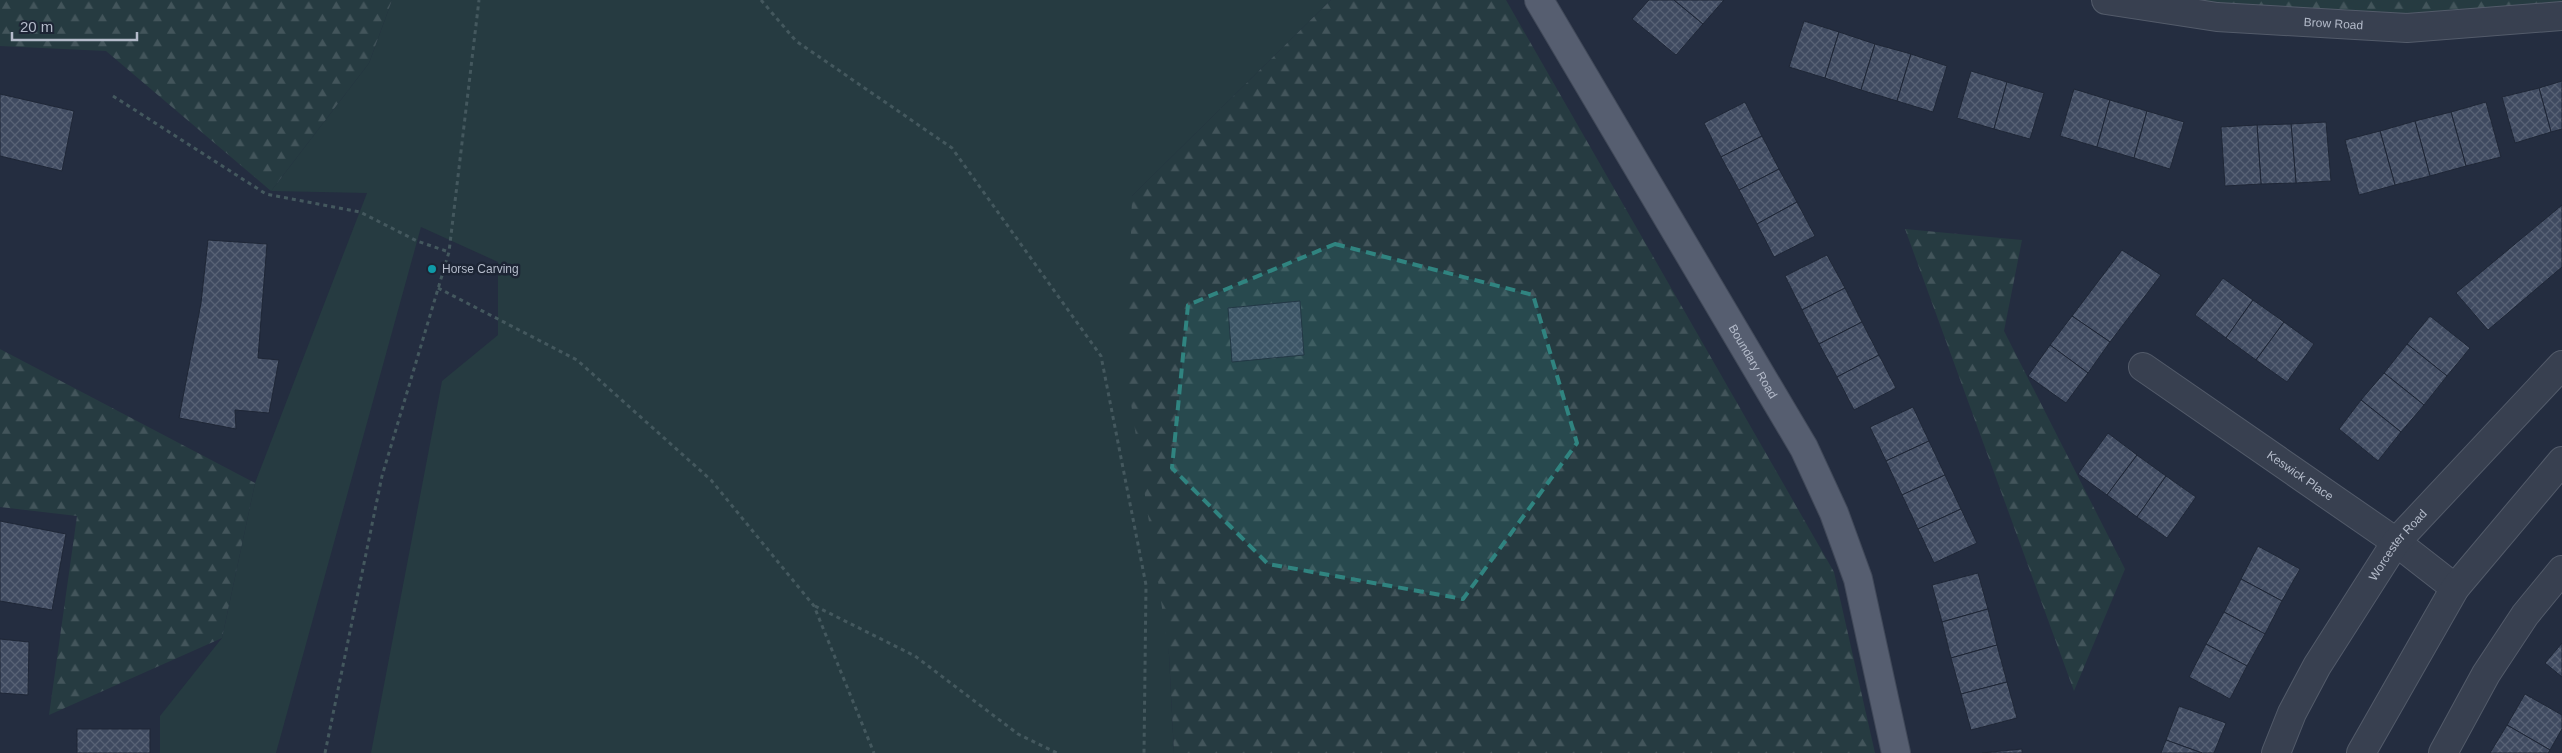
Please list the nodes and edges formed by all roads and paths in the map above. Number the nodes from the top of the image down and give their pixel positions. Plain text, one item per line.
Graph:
1 (479, 0) edge
2 (761, 0) edge
3 (1539, 0) edge
4 (2106, 0) edge
5 (2562, 16) edge
6 (113, 96) dead end
7 (449, 252) junction
8 (438, 288) junction
9 (2562, 365) edge
10 (2143, 367) dead end
11 (2562, 461) edge
12 (2396, 542) junction
13 (2562, 570) edge
14 (2455, 588) junction
15 (814, 606) junction
16 (325, 753) edge
17 (874, 753) edge
18 (1057, 753) edge
19 (1144, 753) edge
20 (1896, 753) edge
21 (2276, 753) edge
22 (2361, 753) edge
23 (2443, 753) edge

1 - 7 path
2 - 19 path
3 - 20 main road, Boundary Road
4 - 5 street, Brow Road
6 - 7 path
7 - 8 path
8 - 15 path
8 - 16 path
9 - 12 street, Worcester Road
10 - 12 street, Keswick Place
11 - 14 street
12 - 14 street, Keswick Place
12 - 21 street, Worcester Road
13 - 23 street
14 - 22 street
15 - 17 path
15 - 18 path

